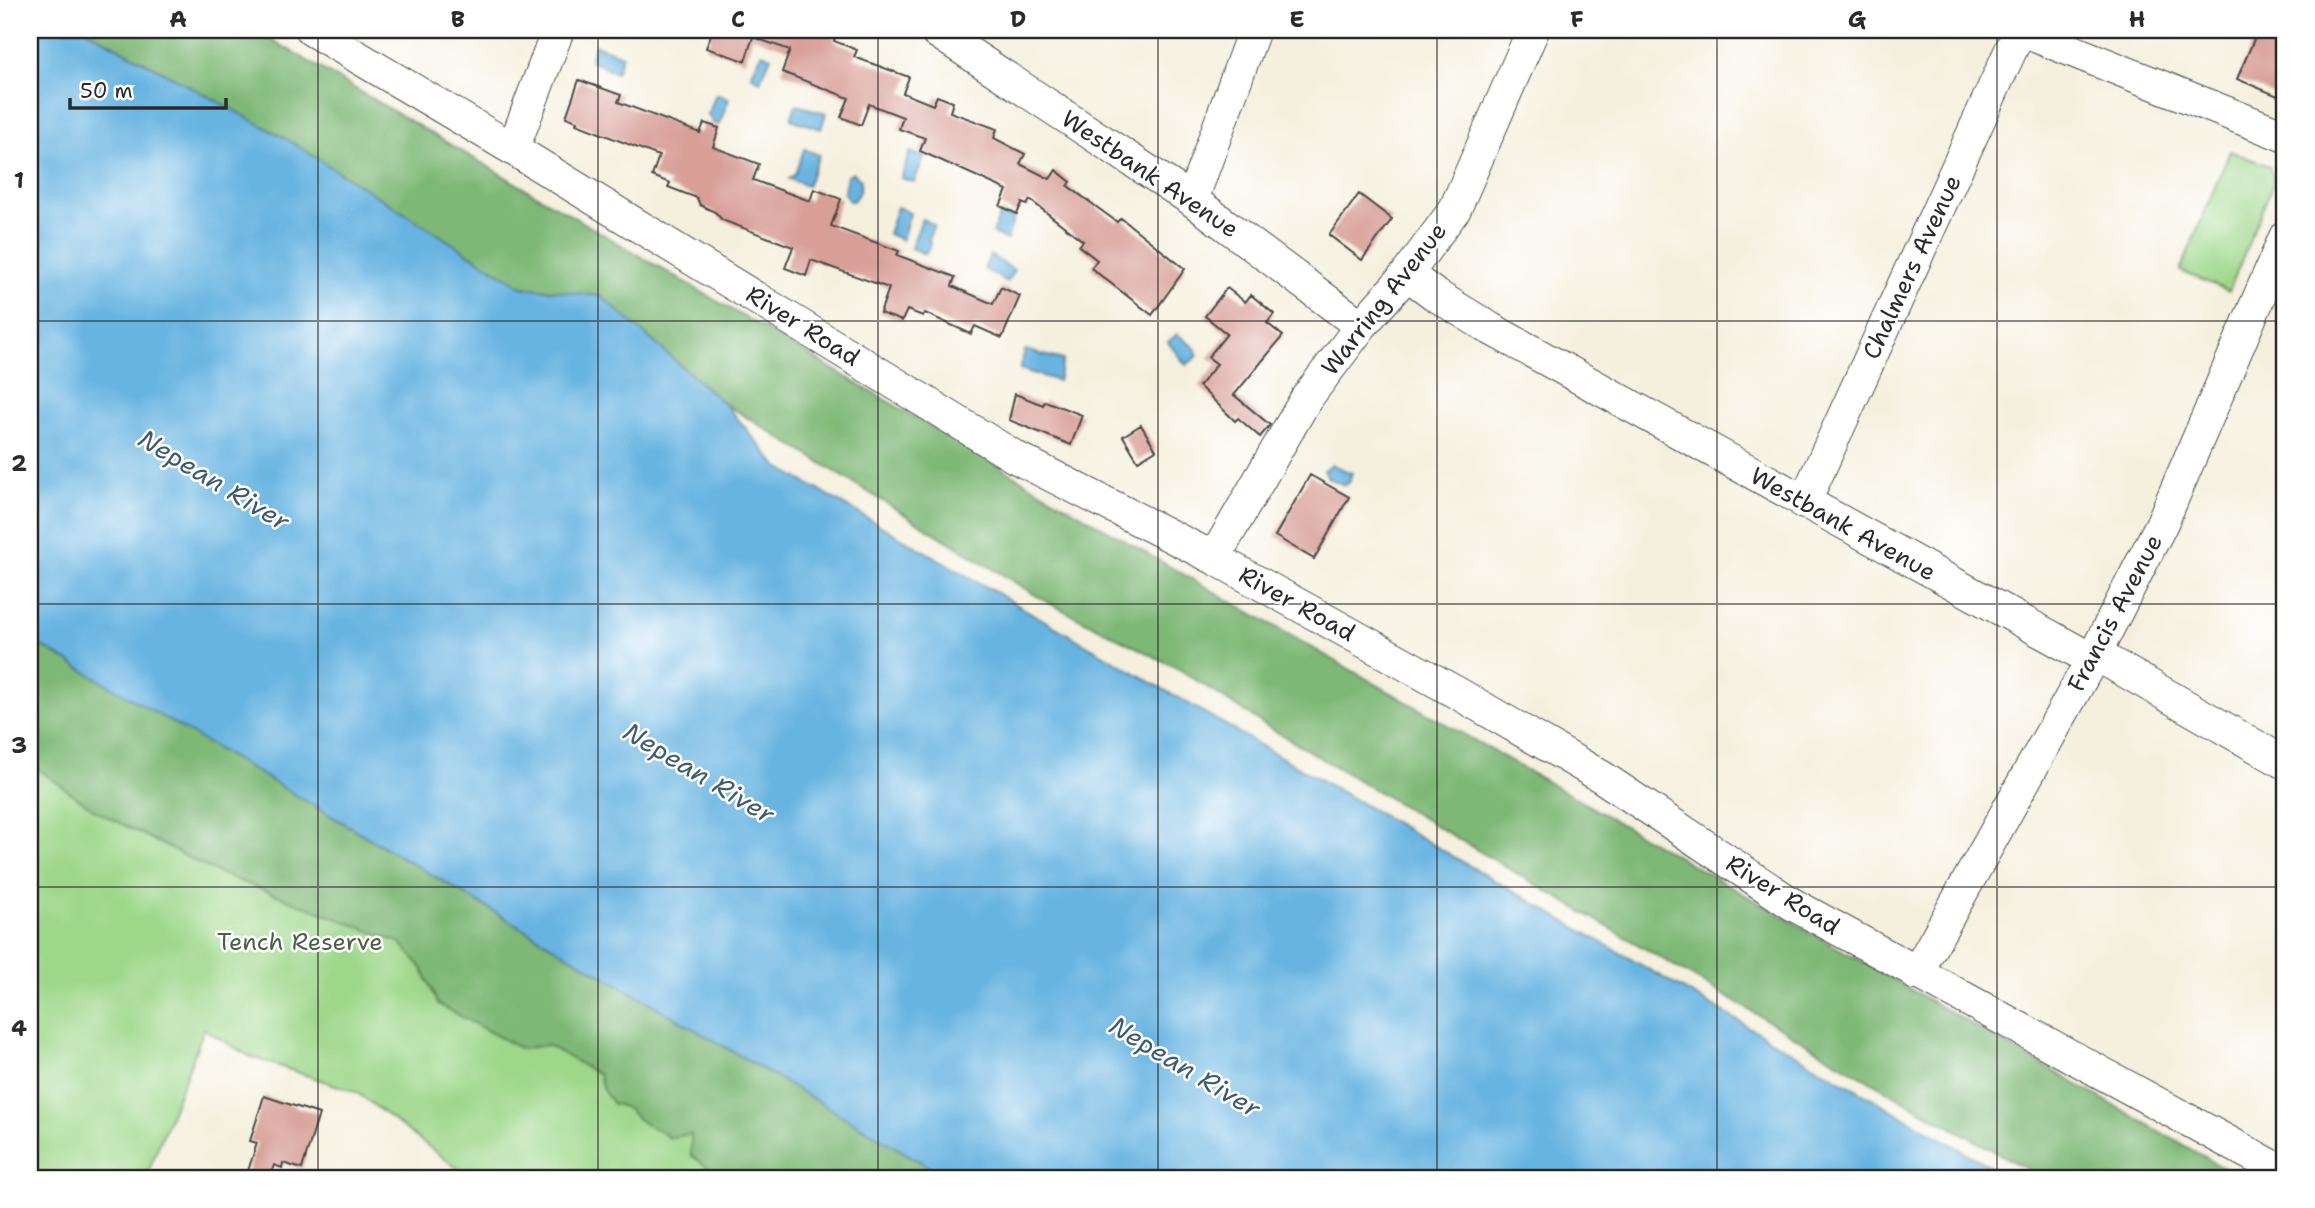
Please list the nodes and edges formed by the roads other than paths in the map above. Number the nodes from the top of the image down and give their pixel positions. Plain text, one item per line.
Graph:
1 (312, 30) edge
2 (558, 30) edge
3 (934, 30) edge
4 (1254, 30) edge
5 (1533, 30) edge
6 (2020, 30) edge
7 (2285, 136) edge
8 (513, 149) junction
9 (1192, 200) junction
10 (2285, 237) edge
11 (1407, 274) junction
12 (1361, 326) junction
13 (1804, 503) junction
14 (1214, 558) junction
15 (2093, 658) junction
16 (2285, 763) edge
17 (1916, 974) junction
18 (2285, 1173) edge

1 - 8 street, River Road
2 - 8 street
3 - 9 street, Westbank Avenue
4 - 9 street
5 - 11 street, Warring Avenue
6 - 7 street
6 - 13 street, Chalmers Avenue
8 - 14 street, River Road
9 - 12 street, Westbank Avenue
10 - 15 street, Francis Avenue
11 - 12 street, Warring Avenue
11 - 13 street, Westbank Avenue
12 - 14 street, Warring Avenue
13 - 15 street, Westbank Avenue
14 - 17 street, River Road
15 - 16 street, Westbank Avenue
15 - 17 street, Francis Avenue
17 - 18 street, River Road

